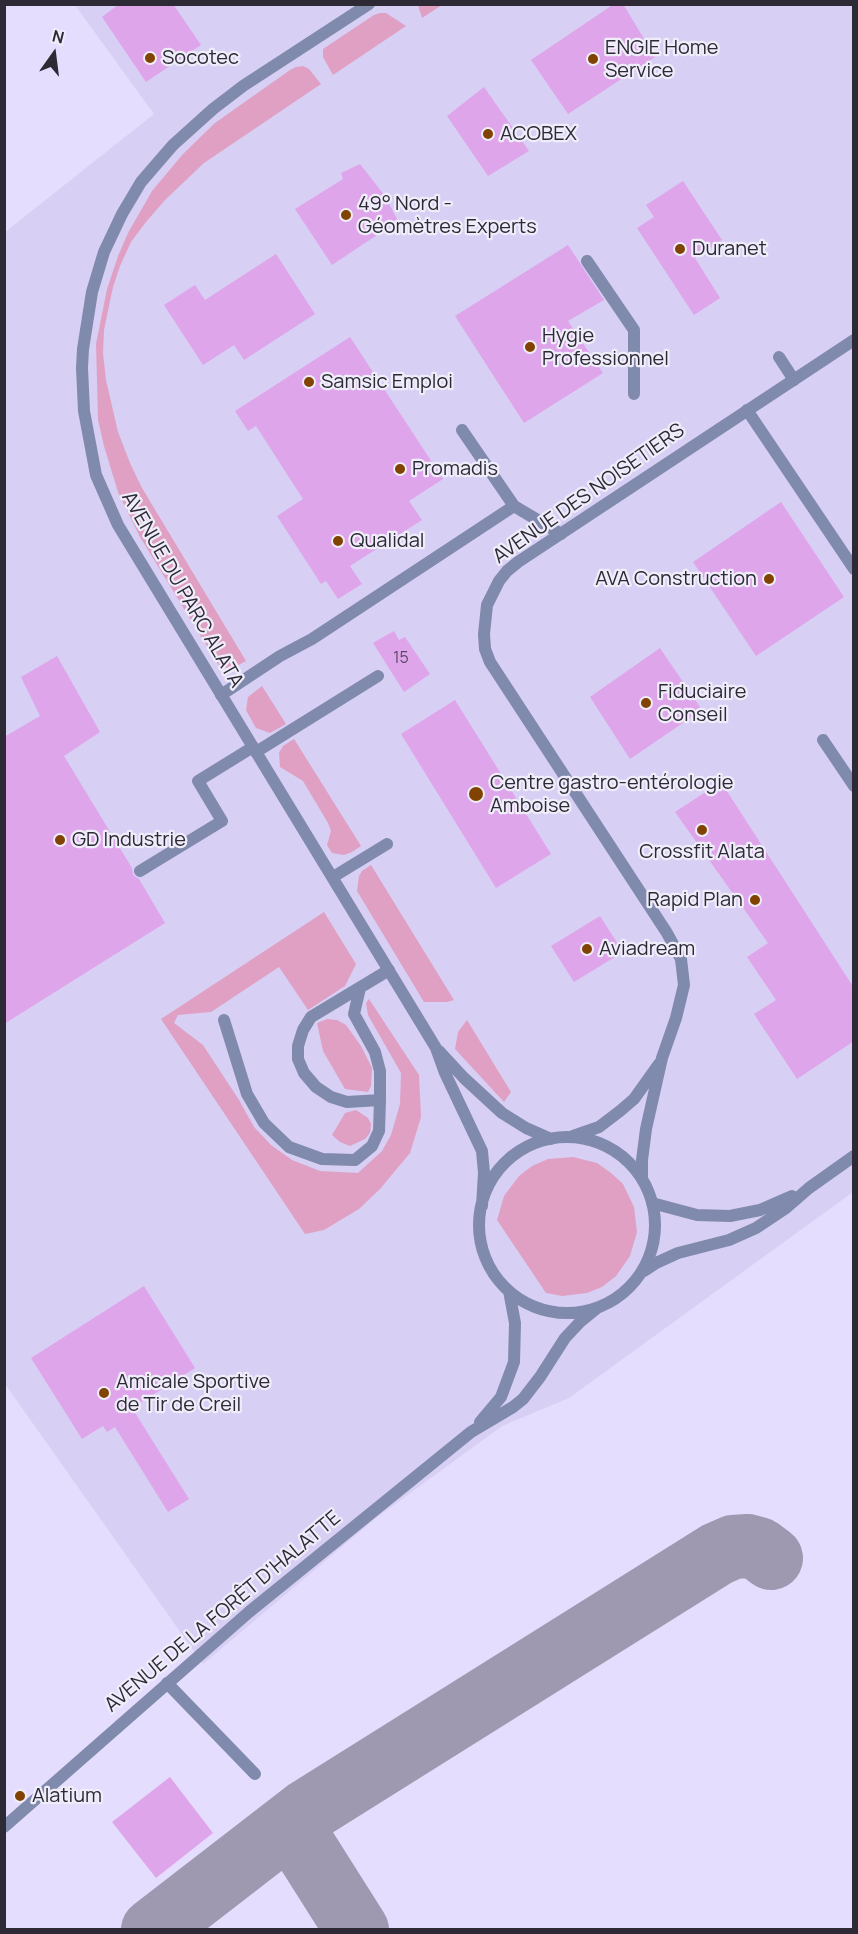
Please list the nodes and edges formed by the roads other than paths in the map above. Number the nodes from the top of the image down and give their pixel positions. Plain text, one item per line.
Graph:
1 (364, 6) edge
2 (587, 261) dead end
3 (854, 340) edge
4 (779, 357) dead end
5 (794, 380) junction
6 (633, 394) dead end
7 (747, 410) junction
8 (462, 430) dead end
9 (514, 506) junction
10 (561, 534) junction
11 (854, 569) edge
12 (378, 676) dead end
13 (221, 695) junction
14 (823, 740) dead end
15 (254, 750) junction
16 (854, 786) edge
17 (387, 844) dead end
18 (140, 871) dead end
19 (333, 877) junction
20 (389, 970) junction
21 (360, 988) junction
22 (224, 1020) dead end
23 (436, 1047) junction
24 (662, 1058) junction
25 (380, 1100) junction
26 (569, 1138) junction
27 (551, 1139) junction
28 (854, 1156) edge
29 (642, 1178) junction
30 (809, 1188) junction
31 (652, 1203) junction
32 (482, 1206) junction
33 (642, 1272) junction
34 (510, 1291) junction
35 (597, 1308) junction
36 (471, 1432) junction
37 (167, 1683) junction
38 (255, 1774) dead end
39 (4, 1827) edge

1 - 13 street, AVENUE DU PARC ALATA
2 - 6 street
3 - 5 street, AVENUE DES NOISETIERS
4 - 5 street
5 - 7 street, AVENUE DES NOISETIERS
7 - 10 street, AVENUE DES NOISETIERS
7 - 11 street
8 - 9 street
9 - 10 street
9 - 13 street
10 - 24 street, AVENUE DES NOISETIERS
12 - 15 street
13 - 15 street, AVENUE DU PARC ALATA
14 - 16 street
15 - 18 street
15 - 19 street, AVENUE DU PARC ALATA
17 - 19 street
19 - 20 street, AVENUE DU PARC ALATA
20 - 21 street
20 - 23 street, AVENUE DU PARC ALATA
21 - 25 street
21 - 25 street
22 - 25 street
23 - 27 street, AVENUE DU PARC ALATA
23 - 32 street, AVENUE DU PARC ALATA
24 - 26 street, AVENUE DES NOISETIERS
24 - 29 street, AVENUE DES NOISETIERS
26 - 27 street
26 - 29 street
27 - 32 street
28 - 30 street
29 - 31 street
30 - 31 street
30 - 33 street
31 - 33 street
32 - 34 street
33 - 35 street
34 - 35 street
34 - 36 street, AVENUE DE LA FORÊT D'HALATTE
35 - 36 street, AVENUE DE LA FORÊT D'HALATTE
36 - 37 street, AVENUE DE LA FORÊT D'HALATTE
37 - 38 street
37 - 39 street, AVENUE DE LA FORÊT D'HALATTE

